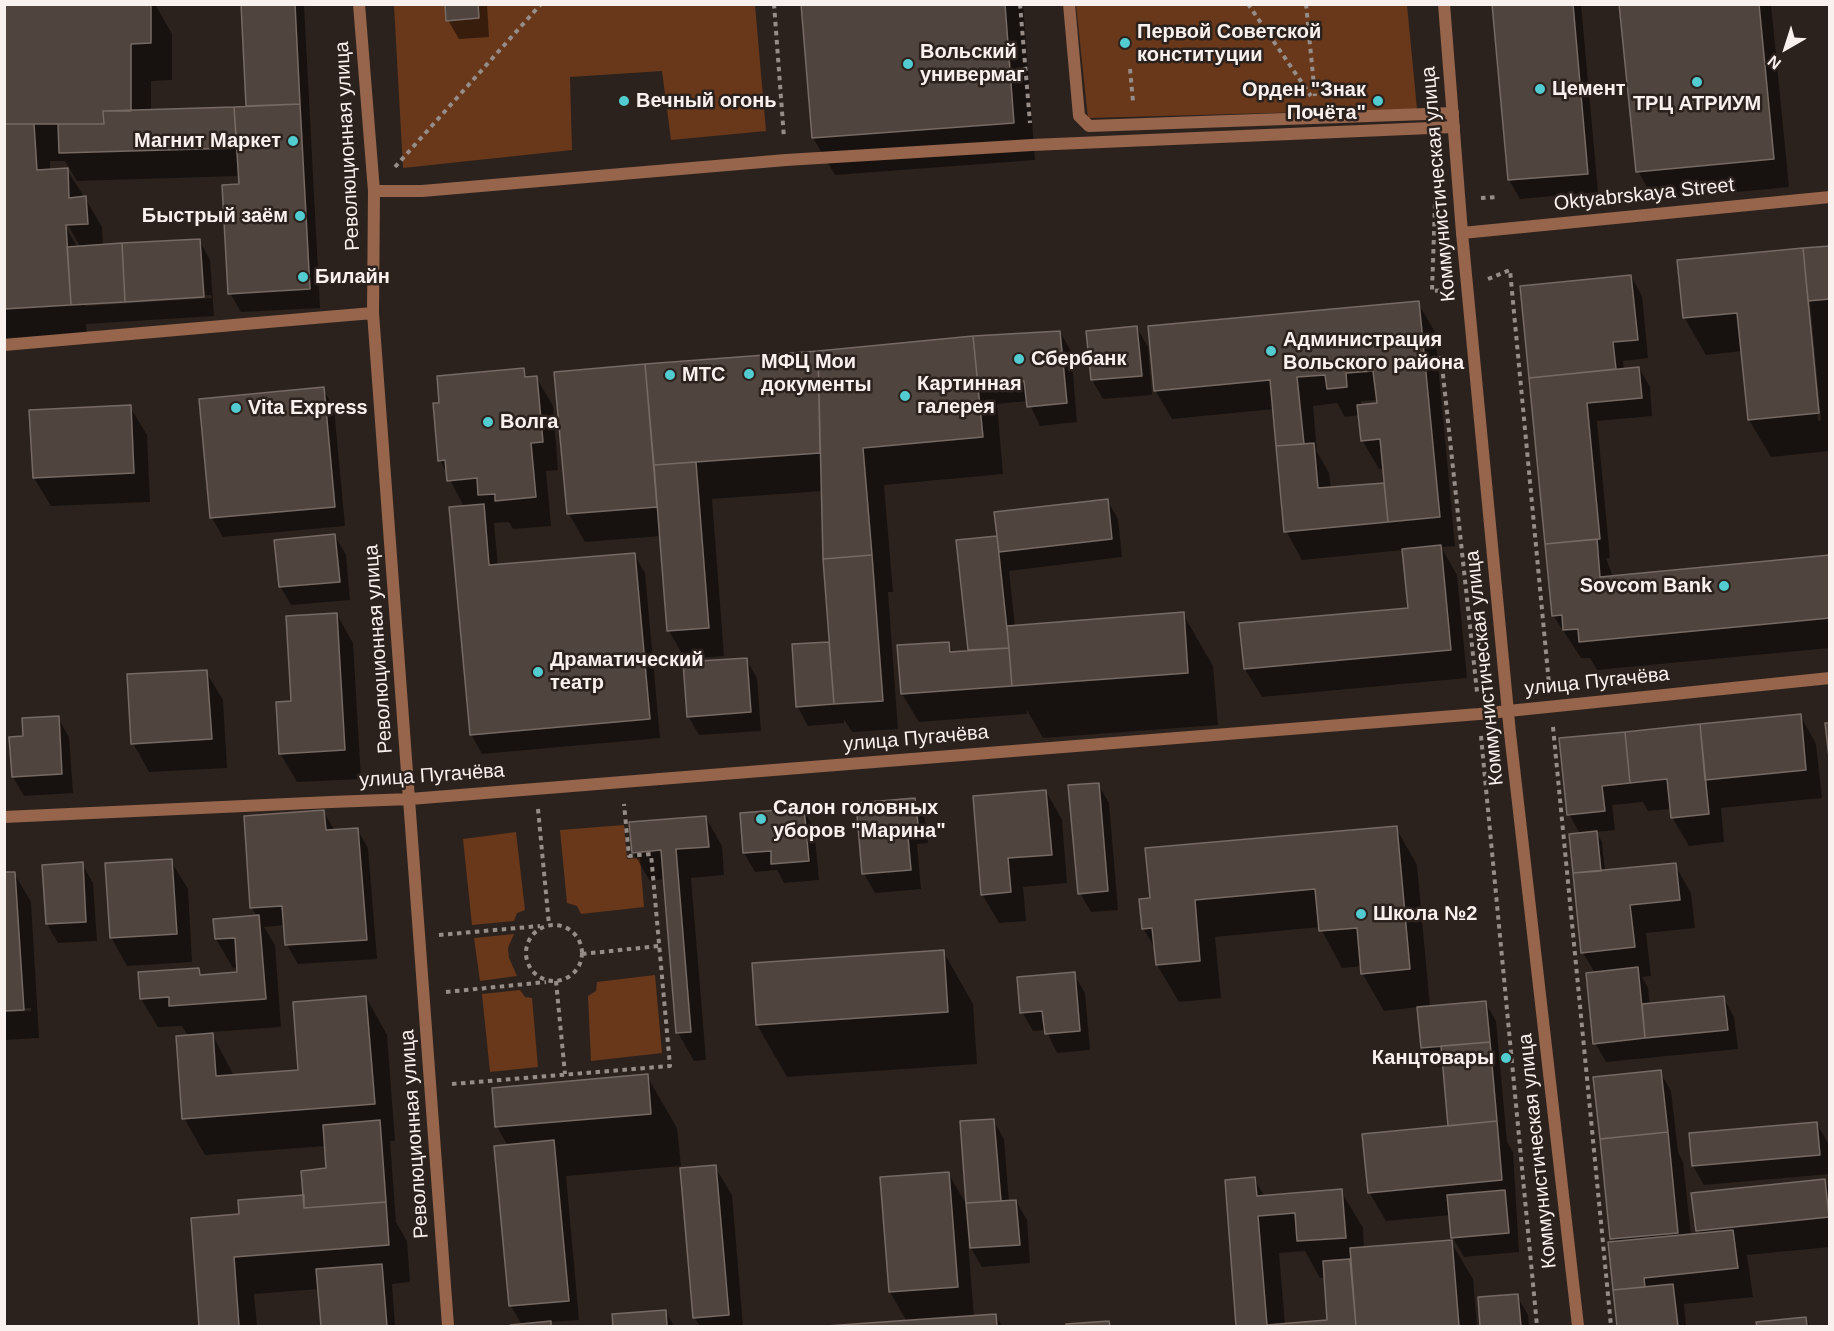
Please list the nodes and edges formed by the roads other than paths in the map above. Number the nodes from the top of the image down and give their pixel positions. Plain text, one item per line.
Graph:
1 (359, 4) edge
2 (1069, 4) edge
3 (1444, 4) edge
4 (1453, 112) junction
5 (1454, 127) junction
6 (374, 191) junction
7 (1830, 196) edge
8 (1462, 233) junction
9 (373, 313) junction
10 (4, 345) edge
11 (1830, 678) edge
12 (1508, 711) junction
13 (410, 799) junction
14 (4, 817) edge
15 (448, 1326) edge
16 (1578, 1326) edge

1 - 6 street, Революционная улица
2 - 4 street
3 - 4 street, Коммунистическая улица
4 - 5 street, Коммунистическая улица
5 - 6 street
5 - 8 street, Коммунистическая улица
6 - 9 street, Революционная улица
7 - 8 street, Oktyabrskaya Street
8 - 12 street, Коммунистическая улица
9 - 10 street
9 - 13 street, Революционная улица
11 - 12 street, улица Пугачёва
12 - 13 street, улица Пугачёва
12 - 16 street, Коммунистическая улица
13 - 14 street, улица Пугачёва
13 - 15 street, Революционная улица

